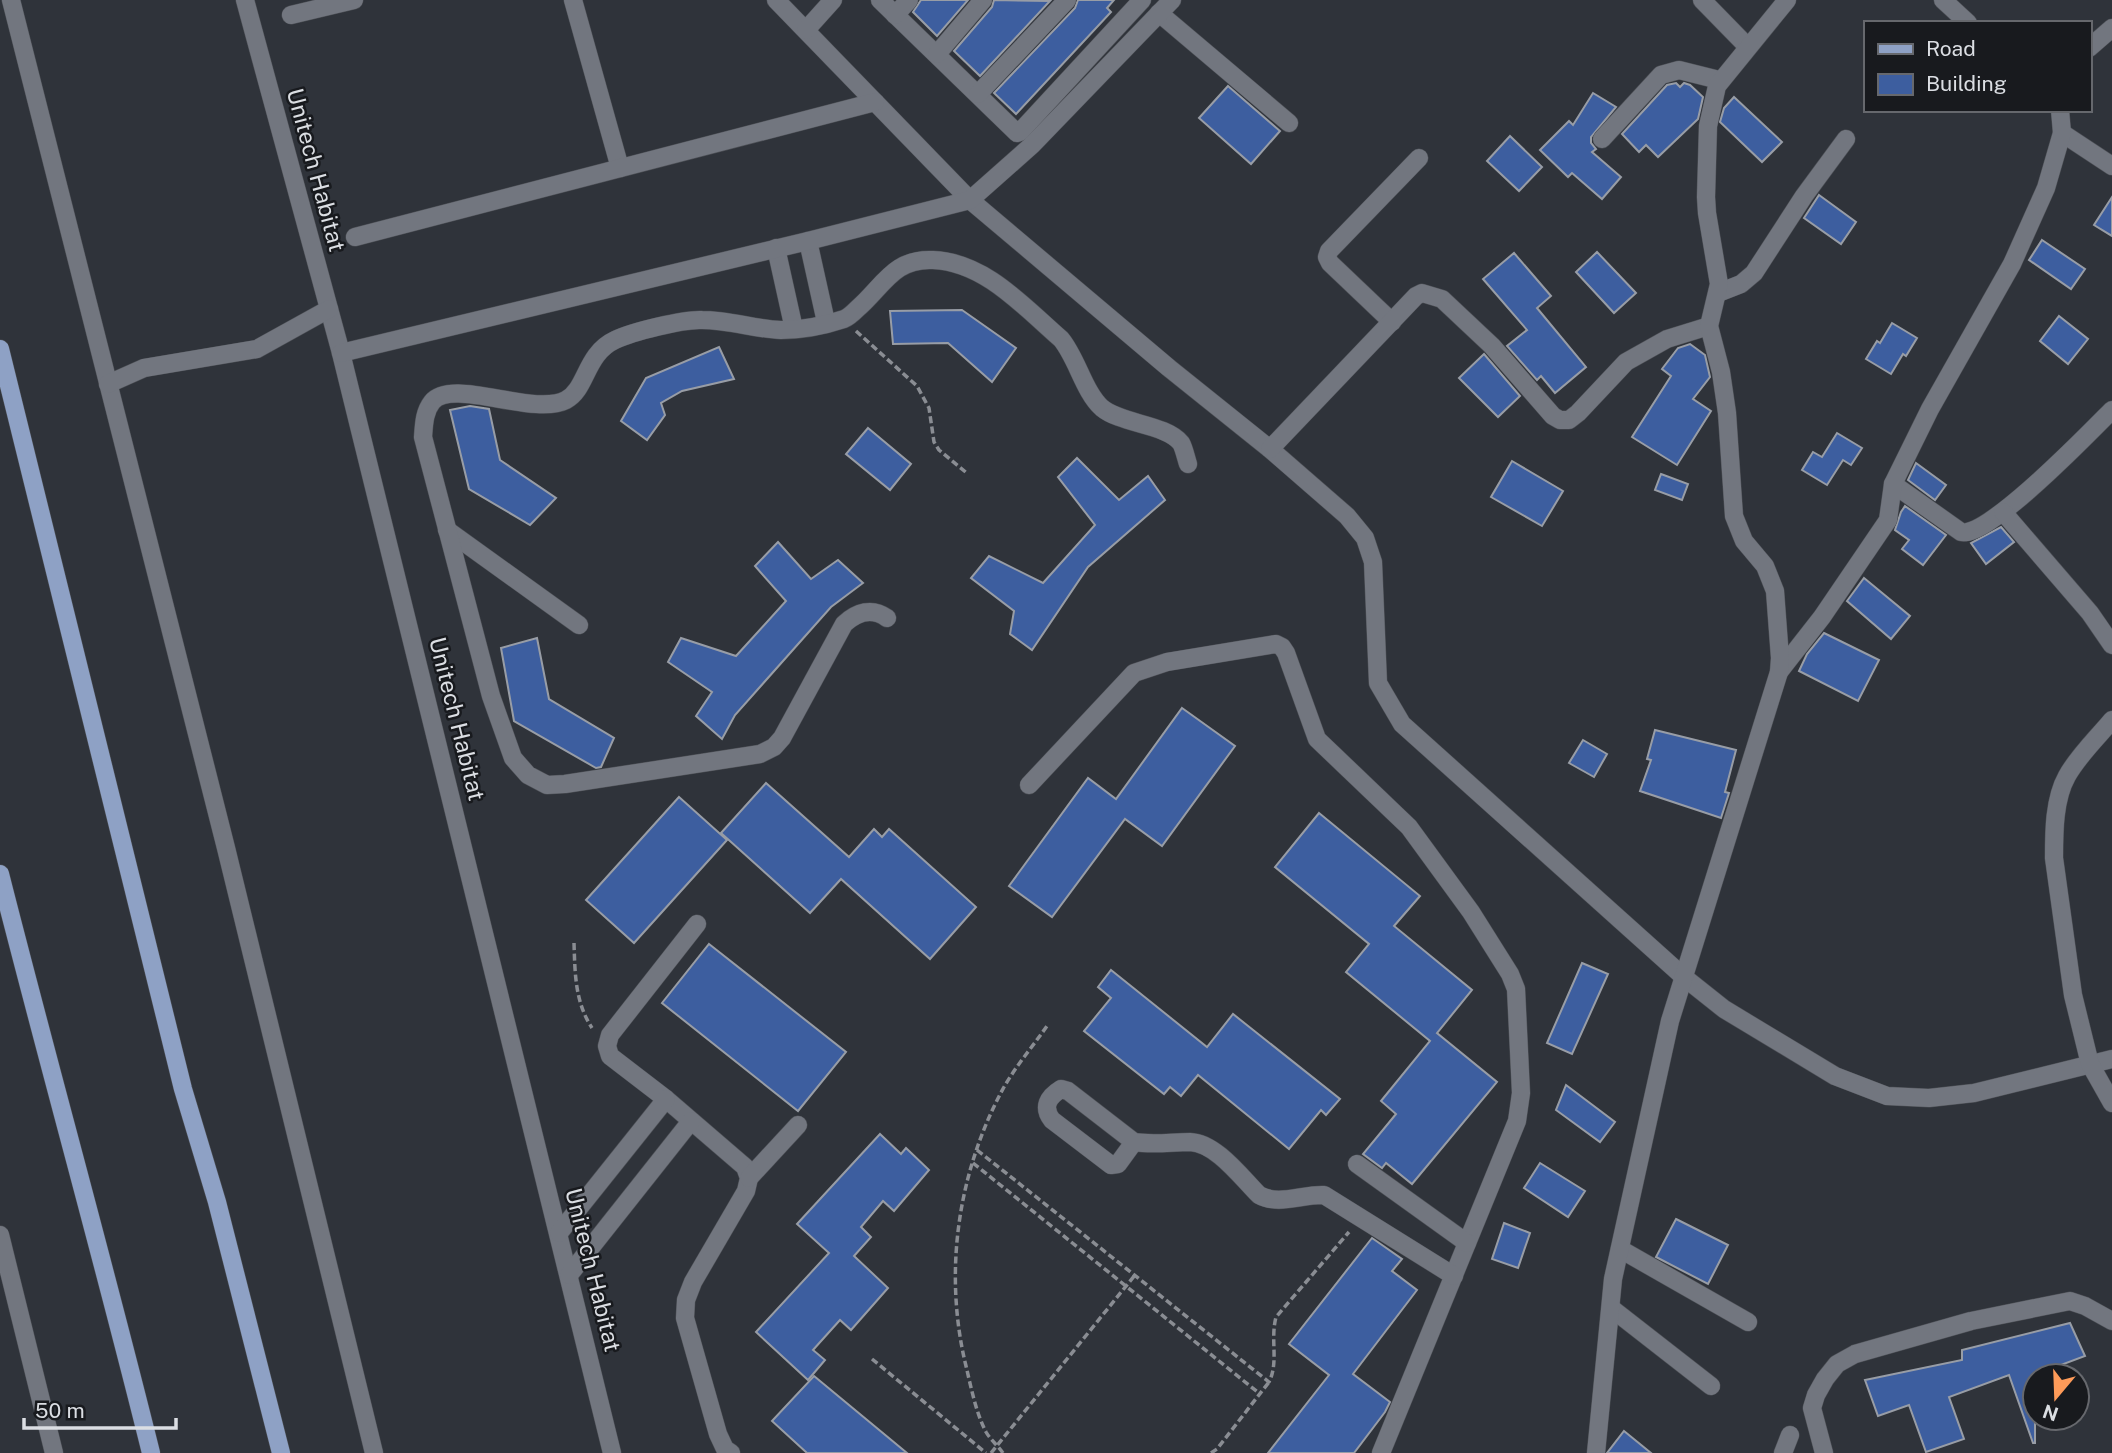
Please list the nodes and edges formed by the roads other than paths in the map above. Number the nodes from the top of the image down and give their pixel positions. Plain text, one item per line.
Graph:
1 (11, 0) edge
2 (245, 0) edge
3 (354, 0) edge
4 (573, 0) edge
5 (776, 0) edge
6 (833, 0) edge
7 (880, 0) edge
8 (909, 0) edge
9 (983, 0) edge
10 (1067, 0) edge
11 (1142, 0) edge
12 (1702, 0) edge
13 (1787, 0) edge
14 (1943, 0) edge
15 (1166, 6) edge
16 (291, 15) dead end
17 (895, 15) junction
18 (1966, 21) edge
19 (2112, 28) edge
20 (806, 30) junction
21 (1747, 46) junction
22 (2091, 46) edge
23 (937, 54) junction
24 (1719, 80) junction
25 (978, 94) junction
26 (875, 102) junction
27 (2060, 112) edge
28 (1289, 122) dead end
29 (2062, 133) junction
30 (1602, 139) dead end
31 (1846, 139) dead end
32 (1419, 158) dead end
33 (2112, 166) edge
34 (620, 168) junction
35 (970, 200) junction
36 (355, 237) dead end
37 (808, 241) junction
38 (776, 248) junction
39 (1718, 293) junction
40 (329, 309) junction
41 (1392, 321) junction
42 (826, 322) junction
43 (1709, 326) junction
44 (794, 329) junction
45 (0, 349) edge
46 (341, 353) junction
47 (108, 384) junction
48 (2112, 410) edge
49 (1270, 449) junction
50 (1188, 464) dead end
51 (1893, 484) junction
52 (2003, 512) junction
53 (447, 530) junction
54 (887, 618) dead end
55 (579, 625) dead end
56 (2112, 645) edge
57 (1779, 673) junction
58 (2112, 720) edge
59 (1029, 785) dead end
60 (0, 874) edge
61 (697, 924) dead end
62 (1685, 978) junction
63 (2112, 1059) edge
64 (2090, 1064) junction
65 (666, 1099) junction
66 (2112, 1102) edge
67 (691, 1121) junction
68 (798, 1125) dead end
69 (1134, 1142) junction
70 (1357, 1164) dead end
71 (749, 1178) junction
72 (559, 1233) junction
73 (0, 1235) edge
74 (1467, 1243) junction
75 (1620, 1249) junction
76 (569, 1275) junction
77 (1454, 1276) junction
78 (1611, 1308) junction
79 (1748, 1321) dead end
80 (2112, 1321) edge
81 (1711, 1386) dead end
82 (1790, 1435) dead end
83 (54, 1453) edge
84 (151, 1453) edge
85 (281, 1453) edge
86 (374, 1453) edge
87 (612, 1453) edge
88 (730, 1453) edge
89 (1381, 1453) edge
90 (1596, 1453) edge
91 (1783, 1453) edge
92 (1824, 1453) edge

1 - 47 street
2 - 40 street, Unitech Habitat
3 - 16 street
4 - 34 street
5 - 20 street
6 - 20 street
7 - 17 street
8 - 17 street
9 - 23 street
10 - 25 street
11 - 25 street
12 - 21 street
13 - 21 street
14 - 18 street
15 - 28 street
15 - 35 street
17 - 23 street
19 - 22 street
20 - 26 street
21 - 24 street
23 - 25 street
24 - 30 street
24 - 39 street
26 - 34 street
26 - 35 street
27 - 29 street
29 - 33 street
29 - 51 street
31 - 39 street
32 - 41 street
34 - 36 street
35 - 37 street
35 - 49 street
37 - 38 street
37 - 42 street
38 - 44 street
38 - 46 street
39 - 43 street
40 - 46 street, Unitech Habitat
40 - 47 street
41 - 43 street
41 - 49 street
42 - 44 street
42 - 50 street
43 - 57 street
44 - 53 street
45 - 85 main road
46 - 72 street, Unitech Habitat
47 - 86 street
48 - 52 street
49 - 62 street
51 - 52 street
51 - 57 street
52 - 56 street
53 - 54 street
53 - 55 street
57 - 62 street
58 - 64 street
59 - 74 street
60 - 84 main road
61 - 65 street
62 - 64 street
62 - 75 street
63 - 64 street
64 - 66 street
65 - 67 street
65 - 72 street
67 - 71 street
67 - 76 street
68 - 71 street
69 - 69 street
69 - 77 street
70 - 74 street
71 - 88 street
72 - 76 street, Unitech Habitat
73 - 83 street
74 - 77 street
75 - 78 street
75 - 79 street
76 - 87 street, Unitech Habitat
77 - 89 street
78 - 81 street
78 - 90 street
80 - 92 street
82 - 91 street

